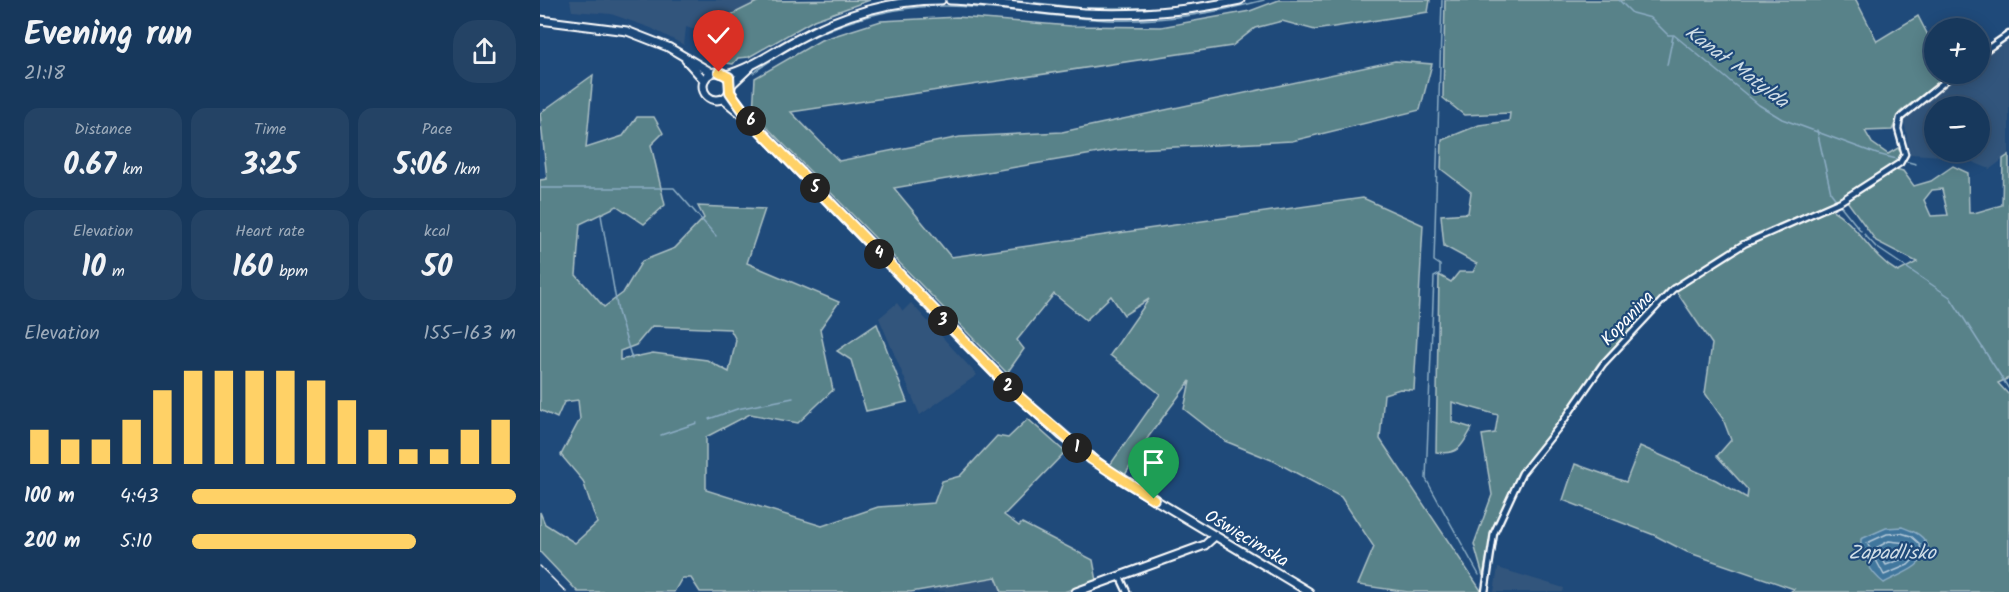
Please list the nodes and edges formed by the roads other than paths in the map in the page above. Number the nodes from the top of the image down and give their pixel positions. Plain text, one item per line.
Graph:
1 (940, 0) edge
2 (950, 0) edge
3 (1240, 0) edge
4 (540, 20) edge
5 (2009, 34) edge
6 (1990, 47) edge
7 (682, 56) junction
8 (752, 65) junction
9 (712, 73) junction
10 (726, 75) junction
11 (704, 80) junction
12 (1942, 84) edge
13 (731, 88) junction
14 (723, 99) junction
15 (749, 119) junction
16 (1215, 536) junction
17 (1120, 577) junction
18 (1076, 592) edge
19 (1127, 592) edge
20 (1309, 592) edge
21 (1485, 592) edge

1 - 8 street
2 - 3 street
4 - 7 street
5 - 6 street
7 - 9 street
7 - 11 street
8 - 10 street
8 - 13 street
9 - 10 street
9 - 11 street
10 - 13 street
11 - 14 street
12 - 21 street, Kopanina
13 - 14 street
13 - 15 street, Oświęcimska
14 - 15 street, Oświęcimska
15 - 16 street, Oświęcimska
16 - 17 street
16 - 20 street, Oświęcimska
17 - 18 street
17 - 19 street

